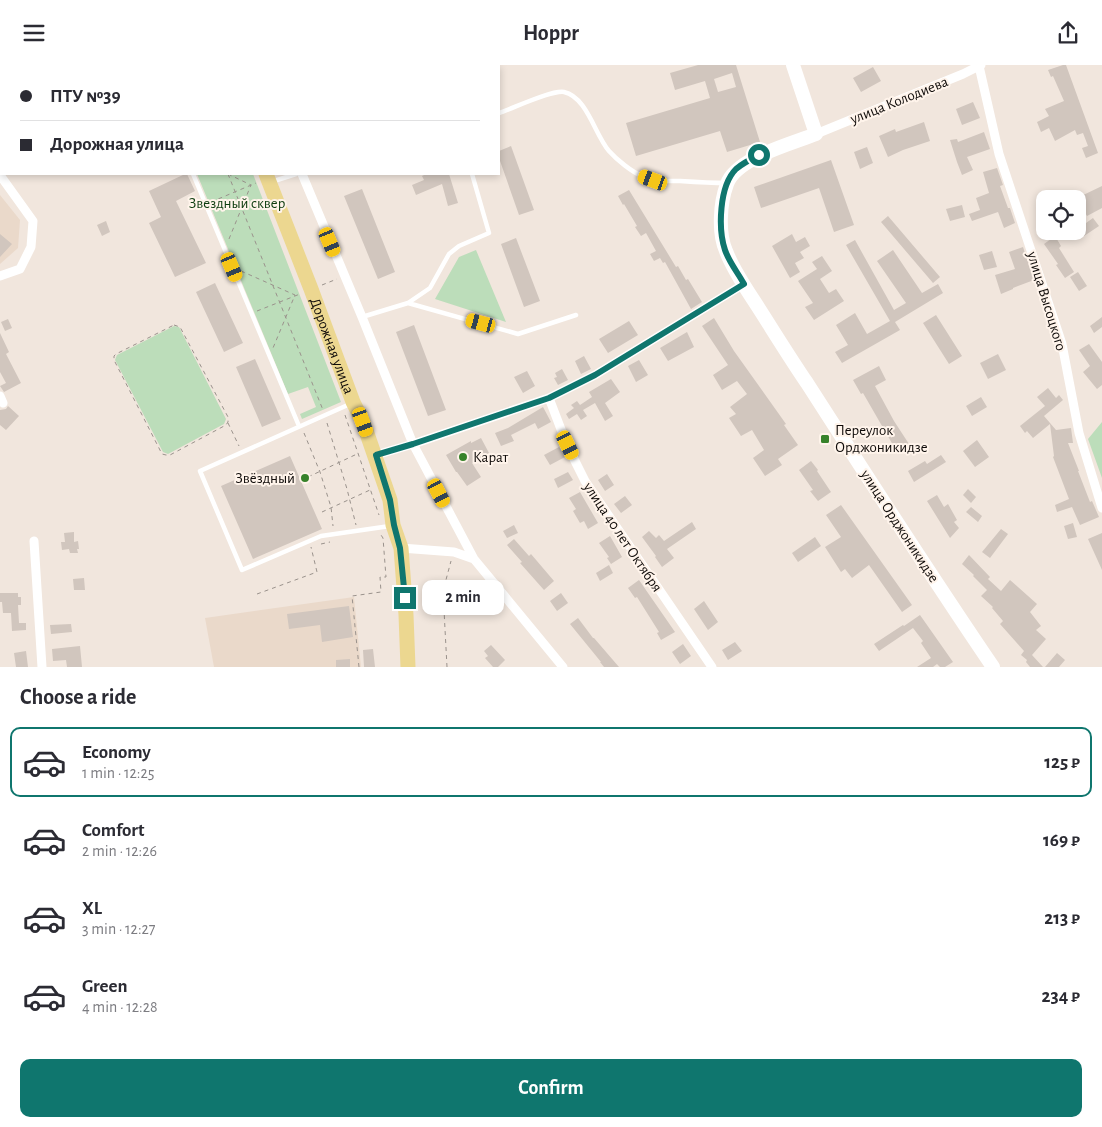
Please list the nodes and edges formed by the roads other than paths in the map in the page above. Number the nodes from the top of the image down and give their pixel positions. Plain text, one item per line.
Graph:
1 (793, 65) edge
2 (980, 66) edge
3 (962, 69) edge
4 (500, 113) edge
5 (816, 134) junction
6 (0, 175) edge
7 (193, 175) edge
8 (291, 175) edge
9 (302, 175) edge
10 (472, 175) edge
11 (264, 180) edge
12 (727, 183) junction
13 (0, 276) edge
14 (744, 284) junction
15 (408, 303) junction
16 (576, 315) dead end
17 (362, 317) junction
18 (549, 398) junction
19 (348, 405) junction
20 (301, 428) junction
21 (413, 444) junction
22 (376, 455) junction
23 (1102, 507) edge
24 (387, 526) junction
25 (34, 541) dead end
26 (400, 548) junction
27 (474, 559) junction
28 (42, 667) edge
29 (408, 667) edge
30 (563, 667) edge
31 (712, 667) edge
32 (993, 667) edge

1 - 5 main road
2 - 3 street, улица Колодиева
2 - 23 street, улица Высоцкого
3 - 5 street, улица Колодиева
4 - 12 lane
5 - 12 main road, улица Орджоникидзе
6 - 13 street
7 - 20 lane
8 - 11 lane
9 - 17 street
10 - 15 lane
11 - 19 main road, Дорожная улица
12 - 14 main road, улица Орджоникидзе
14 - 18 street
14 - 32 main road, улица Орджоникидзе
15 - 16 lane
15 - 17 lane
17 - 21 street
18 - 21 street
18 - 31 street, улица 40 лет Октября
19 - 20 lane
19 - 22 main road, Дорожная улица
20 - 24 lane
21 - 22 street
21 - 27 street
22 - 24 main road, Дорожная улица
24 - 26 main road, Дорожная улица
25 - 28 street
26 - 27 street
26 - 29 main road, Дорожная улица
27 - 30 street

